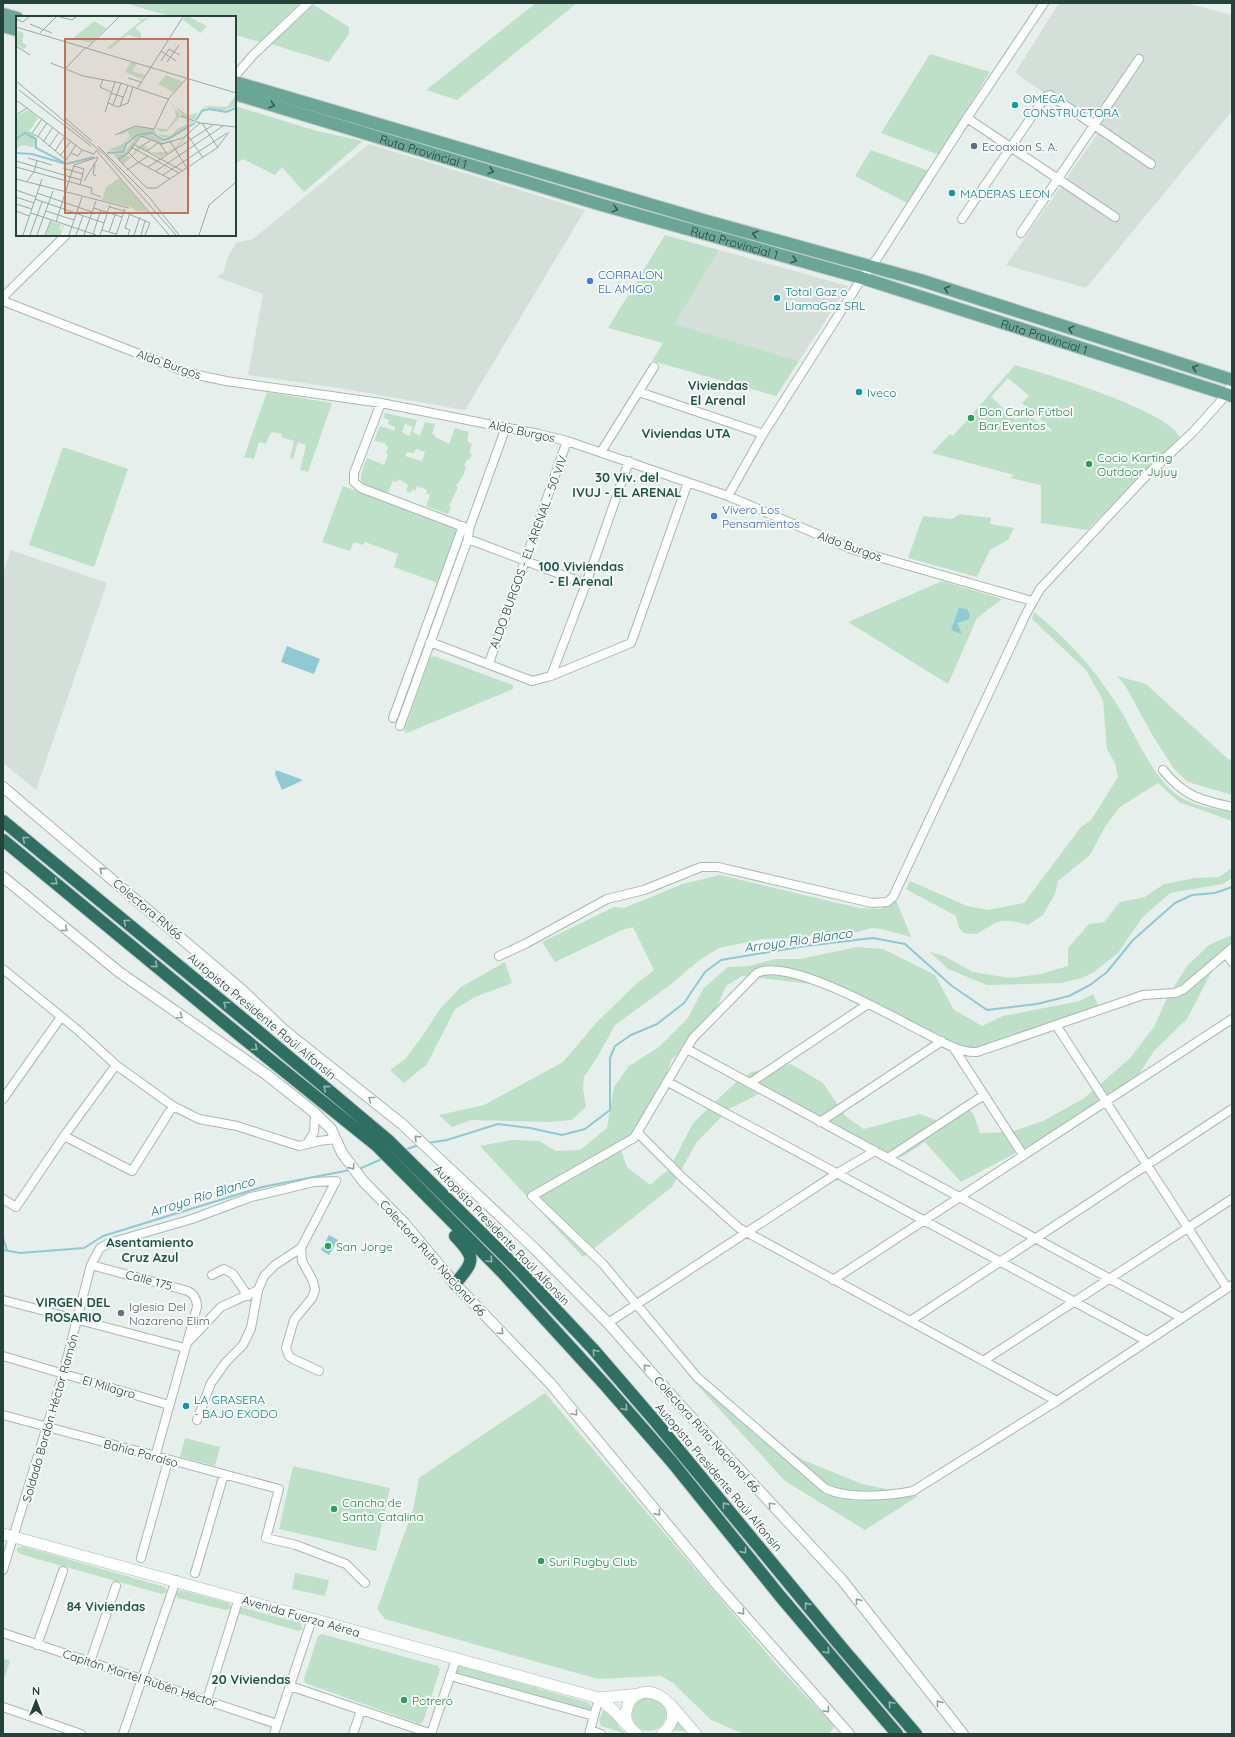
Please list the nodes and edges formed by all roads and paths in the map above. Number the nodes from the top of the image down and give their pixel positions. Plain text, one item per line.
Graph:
1 (308, 3) edge
2 (1044, 3) edge
3 (3, 14) edge
4 (16, 18) edge
5 (3, 26) edge
6 (16, 30) edge
7 (1139, 59) dead end
8 (236, 75) edge
9 (236, 82) edge
10 (236, 94) edge
11 (967, 118) junction
12 (1094, 125) junction
13 (1011, 147) junction
14 (1151, 164) dead end
15 (1058, 179) junction
16 (1115, 217) dead end
17 (962, 219) dead end
18 (1021, 233) dead end
19 (65, 236) edge
20 (870, 266) junction
21 (862, 278) junction
22 (3, 297) edge
23 (3, 301) edge
24 (654, 367) dead end
25 (1232, 380) edge
26 (639, 392) junction
27 (1229, 395) edge
28 (381, 403) junction
29 (506, 427) junction
30 (763, 434) junction
31 (567, 441) junction
32 (601, 452) junction
33 (629, 461) junction
34 (688, 482) junction
35 (728, 496) junction
36 (466, 527) junction
37 (468, 539) junction
38 (526, 560) junction
39 (586, 584) junction
40 (1032, 601) junction
41 (430, 642) junction
42 (489, 663) junction
43 (551, 676) junction
44 (393, 718) dead end
45 (400, 726) dead end
46 (1163, 770) dead end
47 (3, 787) edge
48 (1232, 807) edge
49 (3, 821) edge
50 (3, 840) edge
51 (3, 877) edge
52 (1229, 950) edge
53 (499, 956) dead end
54 (1232, 962) edge
55 (4, 971) edge
56 (868, 1004) junction
57 (61, 1017) junction
58 (1232, 1018) edge
59 (1056, 1025) junction
60 (942, 1041) junction
61 (953, 1046) junction
62 (687, 1049) junction
63 (116, 1065) junction
64 (668, 1082) junction
65 (750, 1083) junction
66 (984, 1095) junction
67 (3, 1099) edge
68 (1105, 1100) junction
69 (173, 1106) junction
70 (1232, 1109) edge
71 (314, 1121) junction
72 (820, 1122) junction
73 (638, 1133) junction
74 (64, 1136) junction
75 (336, 1139) junction
76 (308, 1144) junction
77 (875, 1151) junction
78 (431, 1152) joint
79 (1023, 1155) junction
80 (888, 1158) junction
81 (396, 1162) junction
82 (1147, 1165) junction
83 (836, 1174) junction
84 (959, 1197) junction
85 (3, 1199) edge
86 (1232, 1199) edge
87 (922, 1221) junction
88 (1188, 1228) junction
89 (746, 1232) junction
90 (1035, 1238) junction
91 (301, 1248) junction
92 (999, 1262) junction
93 (92, 1265) junction
94 (212, 1275) dead end
95 (1110, 1279) junction
96 (833, 1280) junction
97 (455, 1284) junction
98 (1230, 1287) edge
99 (258, 1290) junction
100 (248, 1296) junction
101 (3, 1300) edge
102 (1074, 1302) junction
103 (638, 1303) junction
104 (1182, 1318) junction
105 (79, 1319) junction
106 (910, 1321) junction
107 (608, 1323) junction
108 (1147, 1341) junction
109 (186, 1347) junction
110 (3, 1356) edge
111 (983, 1361) junction
112 (319, 1371) dead end
113 (63, 1374) junction
114 (1056, 1401) junction
115 (169, 1405) junction
116 (3, 1415) edge
117 (197, 1420) dead end
118 (47, 1427) junction
119 (154, 1457) junction
120 (168, 1461) junction
121 (224, 1474) junction
122 (3, 1534) edge
123 (14, 1537) junction
124 (141, 1558) dead end
125 (3, 1570) edge
126 (64, 1571) dead end
127 (195, 1573) dead end
128 (176, 1580) junction
129 (365, 1582) dead end
130 (116, 1586) dead end
131 (239, 1598) junction
132 (312, 1619) junction
133 (3, 1633) edge
134 (38, 1645) junction
135 (456, 1659) junction
136 (90, 1662) junction
137 (450, 1676) junction
138 (142, 1679) junction
139 (290, 1686) junction
140 (640, 1694) junction
141 (599, 1698) junction
142 (207, 1700) junction
143 (668, 1701) junction
144 (3, 1707) edge
145 (361, 1710) junction
146 (594, 1716) junction
147 (278, 1724) junction
148 (634, 1731) edge
149 (590, 1732) edge
150 (81, 1734) edge
151 (123, 1734) edge
152 (274, 1734) edge
153 (354, 1734) edge
154 (432, 1734) edge
155 (601, 1734) edge
156 (662, 1734) edge
157 (696, 1734) edge
158 (849, 1734) edge
159 (897, 1734) edge
160 (916, 1734) edge
161 (963, 1734) edge

1 - 8 street
2 - 11 street
3 - 4 main road
5 - 6 main road
7 - 12 street
20 -> 9 main road, Ruta Provincial 1
10 -> 21 main road, Ruta Provincial 1
11 - 13 street
11 - 20 street
12 - 13 street
12 - 14 street
12 - 15 street
13 - 15 street
13 - 17 street
15 - 16 street
15 - 18 street
19 - 22 street
20 - 21 street
25 -> 20 main road, Ruta Provincial 1
21 - 27 main road, Ruta Provincial 1
21 - 30 street
23 - 28 street, Aldo Burgos
24 - 26 street
25 - 27 street
26 - 30 street
26 - 32 street
27 - 40 street
28 - 29 street, Aldo Burgos
28 - 36 street
29 - 31 street, Aldo Burgos
29 - 36 street
30 - 35 street
31 - 32 street, Aldo Burgos
31 - 38 street, ALDO BURGOS - EL ARENAL - 50 VIV
32 - 33 street, Aldo Burgos
33 - 34 street, Aldo Burgos
33 - 39 street
34 - 35 street, Aldo Burgos
34 - 43 street
35 - 40 street, Aldo Burgos
36 - 37 street
36 - 44 street
37 - 38 street
37 - 41 street
38 - 39 street
38 - 42 street, ALDO BURGOS - EL ARENAL - 50 VIV
39 - 43 street
40 - 53 street
41 - 42 street
41 - 45 street
42 - 43 street
46 - 48 street
78 -> 47 street, Colectora RN66
81 -> 49 highway, Autopista Presidente Raúl Alfonsín
50 -> 81 highway, Autopista Presidente Raúl Alfonsín
51 -> 71 street, Colectora Ruta Nacional 66
52 - 54 street
52 - 59 street
55 - 57 street
56 - 60 street
56 - 62 street
56 - 65 street
57 - 63 street
57 - 67 street
58 - 68 street
59 - 61 street
59 - 68 street
60 - 61 street
60 - 72 street
61 - 66 street
62 - 64 street
62 - 65 street
63 - 69 street
63 - 74 street
64 - 73 street
64 - 83 street
65 - 72 street
66 - 79 street
66 - 80 street
68 - 79 street
68 - 82 street
69 - 74 street
69 - 76 street
70 - 82 street
71 - 75 street, Colectora Ruta Nacional 66
71 - 76 street
72 - 77 street
73 - 89 street
73 - 103 street
74 - 85 street
75 - 76 street
75 -> 97 street, Colectora Ruta Nacional 66
77 - 80 street
77 - 83 street
78 - 107 street, Colectora Ruta Nacional 66
79 - 84 street
80 - 84 street
81 - 97 highway
81 -> 159 highway, Autopista Presidente Raúl Alfonsín
160 -> 81 highway, Autopista Presidente Raúl Alfonsín
82 - 88 street
82 - 90 street
83 - 87 street
83 - 89 street
84 - 87 street
84 - 90 street
86 - 88 street
87 - 92 street
87 - 96 street
88 - 95 street
88 - 98 street
89 - 96 street
89 - 103 street
90 - 92 street
90 - 95 street
91 - 93 street, Soldado Bordón Héctor Ramón
91 - 99 street
91 - 112 street
92 - 102 street
92 - 106 street
93 - 105 street, Soldado Bordón Héctor Ramón
93 - 109 street, Calle 175
94 - 100 street
95 - 102 street
95 - 104 street
96 - 106 street
97 -> 158 street, Colectora Ruta Nacional 66
98 - 104 street
99 - 100 street
99 - 117 street
100 - 109 street
101 - 105 street
102 - 108 street
102 - 111 street
103 - 107 street
103 - 114 street
104 - 108 street
105 - 109 street
105 - 113 street, Soldado Bordón Héctor Ramón
106 - 111 street
161 -> 107 street, Colectora Ruta Nacional 66
108 - 114 street
109 - 115 street
110 - 113 street, El Milagro
111 - 114 street
113 - 115 street, El Milagro
113 - 118 street, Soldado Bordón Héctor Ramón
115 - 119 street
116 - 118 street, Bahía Paraíso
118 - 119 street, Bahía Paraíso
118 - 123 street, Soldado Bordón Héctor Ramón
119 - 120 street, Bahía Paraíso
120 - 121 street, Bahía Paraíso
120 - 124 street
121 - 127 street
121 - 129 street, Bahía Paraíso
122 - 123 main road, Avenida Fuerza Aérea
123 - 125 street, Soldado Bordón Héctor Ramón
123 - 128 main road, Avenida Fuerza Aérea
126 - 134 street
128 - 131 main road, Avenida Fuerza Aérea
128 - 138 street
130 - 136 street
131 - 132 main road, Avenida Fuerza Aérea
131 - 142 street
132 - 135 main road, Avenida Fuerza Aérea
132 - 139 street
133 - 134 street, Capitán Martel Rubén Héctor
134 - 136 street, Capitán Martel Rubén Héctor
135 - 137 street
135 - 141 main road, Avenida Fuerza Aérea
136 - 138 street, Capitán Martel Rubén Héctor
137 - 146 street
137 - 154 street
138 - 142 street, Capitán Martel Rubén Héctor
138 - 151 street
139 - 145 street
139 - 147 street
140 - 141 main road, Avenida Fuerza Aérea
140 - 143 main road, Avenida Fuerza Aérea
140 - 148 main road, Avenida Fuerza Aérea
141 - 146 street
141 - 148 main road, Avenida Fuerza Aérea
142 - 147 street, Capitán Martel Rubén Héctor
143 - 156 main road
143 - 157 main road, Avenida Fuerza Aérea
144 - 150 street
145 - 153 street
145 - 154 street
146 - 149 street
147 - 152 street
149 - 155 street

